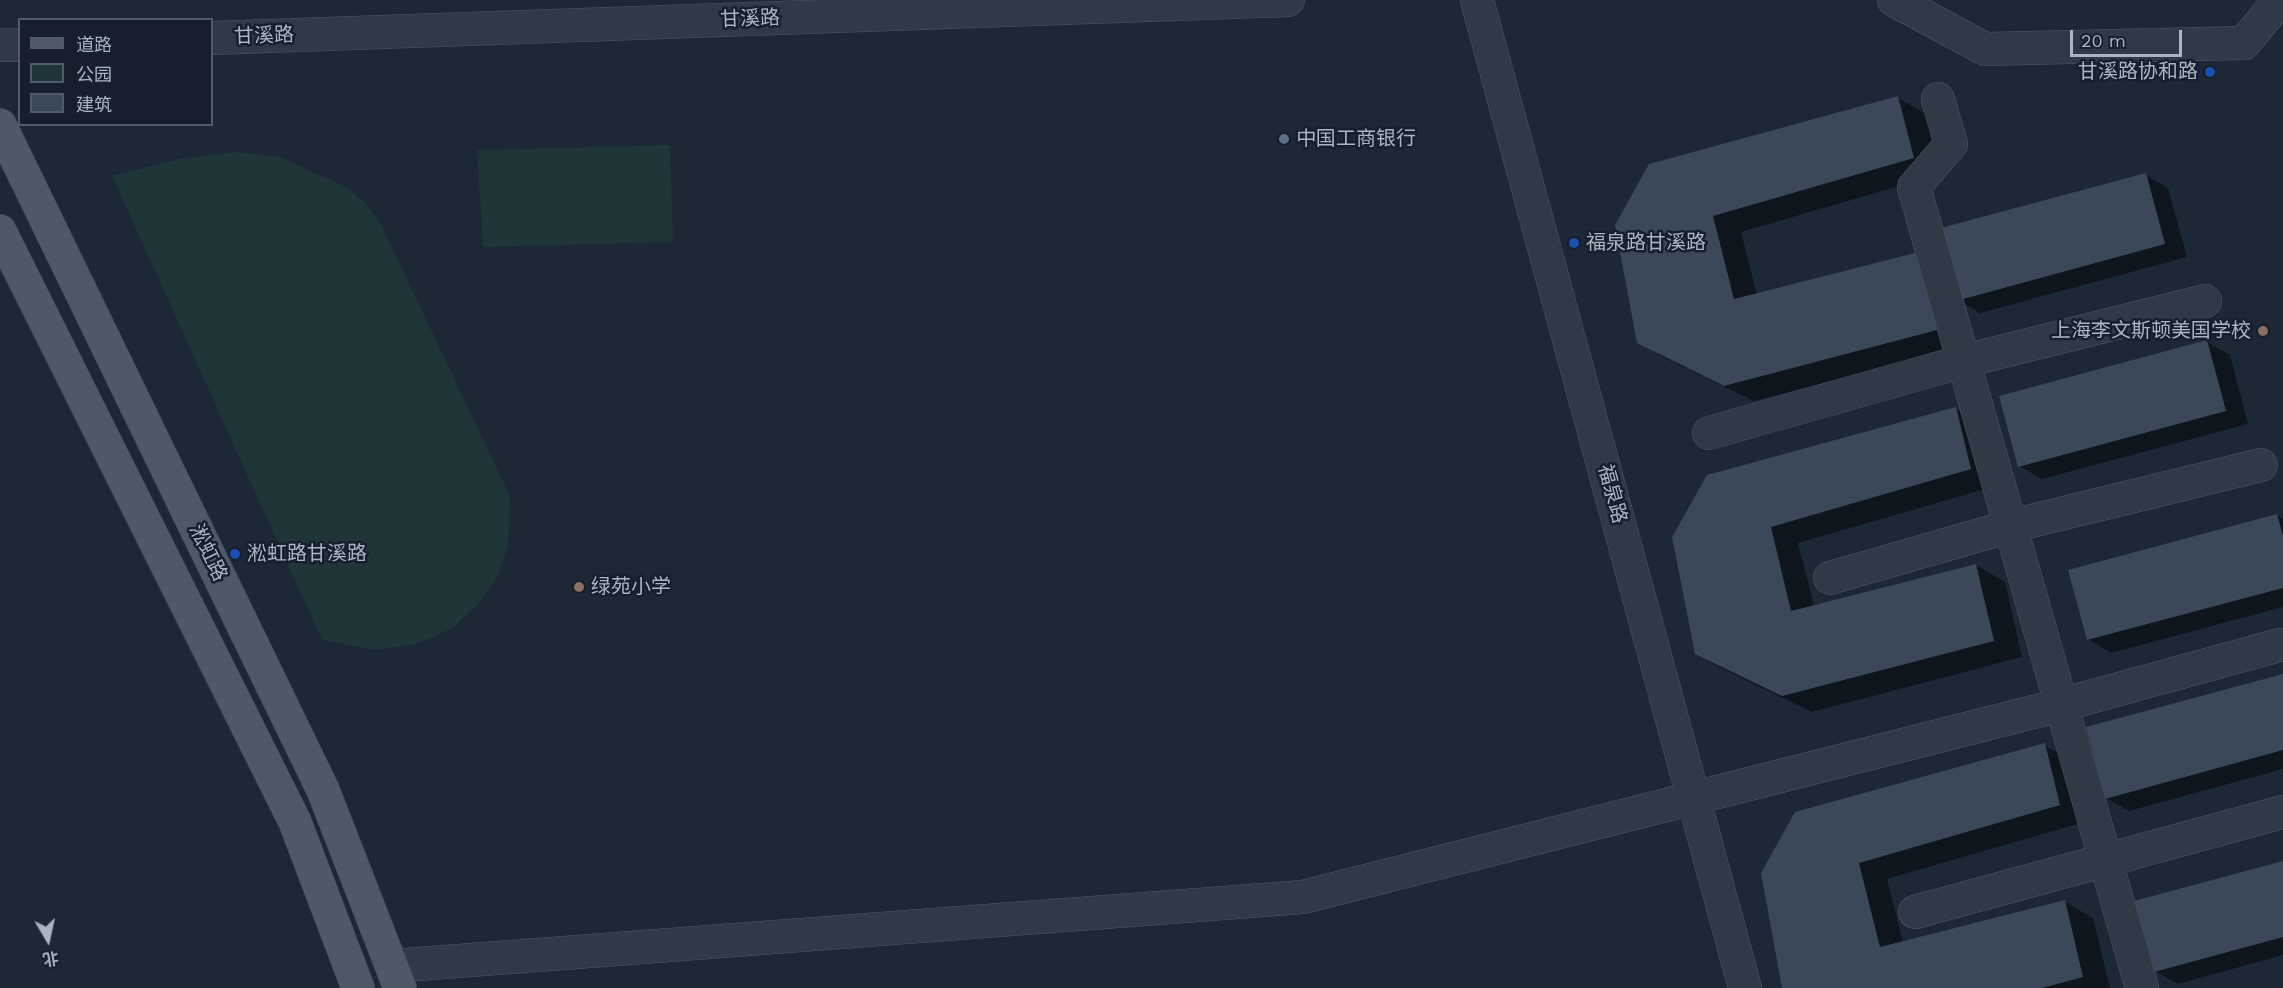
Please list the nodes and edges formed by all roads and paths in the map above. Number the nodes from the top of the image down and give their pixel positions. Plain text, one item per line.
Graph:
1 (1288, 0) edge
2 (1477, 0) edge
3 (1894, 0) edge
4 (2280, 0) edge
5 (213, 38) edge
6 (0, 45) edge
7 (18, 45) edge
8 (1938, 99) dead end
9 (0, 124) edge
10 (0, 231) edge
11 (2205, 301) dead end
12 (1964, 361) junction
13 (1709, 433) dead end
14 (2261, 465) dead end
15 (2011, 526) junction
16 (1830, 578) dead end
17 (2280, 645) dead end
18 (2061, 705) junction
19 (1694, 799) junction
20 (2283, 812) edge
21 (2105, 861) junction
22 (1915, 912) dead end
23 (396, 977) edge
24 (358, 988) edge
25 (1745, 988) edge
26 (2142, 988) edge

1 - 5 street, 甘溪路
2 - 19 street, 福泉路
3 - 4 street
6 - 7 street
8 - 12 street
9 - 23 main road, 淞虹路
10 - 24 main road
11 - 12 street
12 - 13 street
12 - 15 street
14 - 15 street
15 - 16 street
15 - 18 street
17 - 18 street
18 - 19 street
18 - 21 street
19 - 23 street
19 - 25 street, 福泉路
20 - 21 street
21 - 22 street
21 - 26 street

